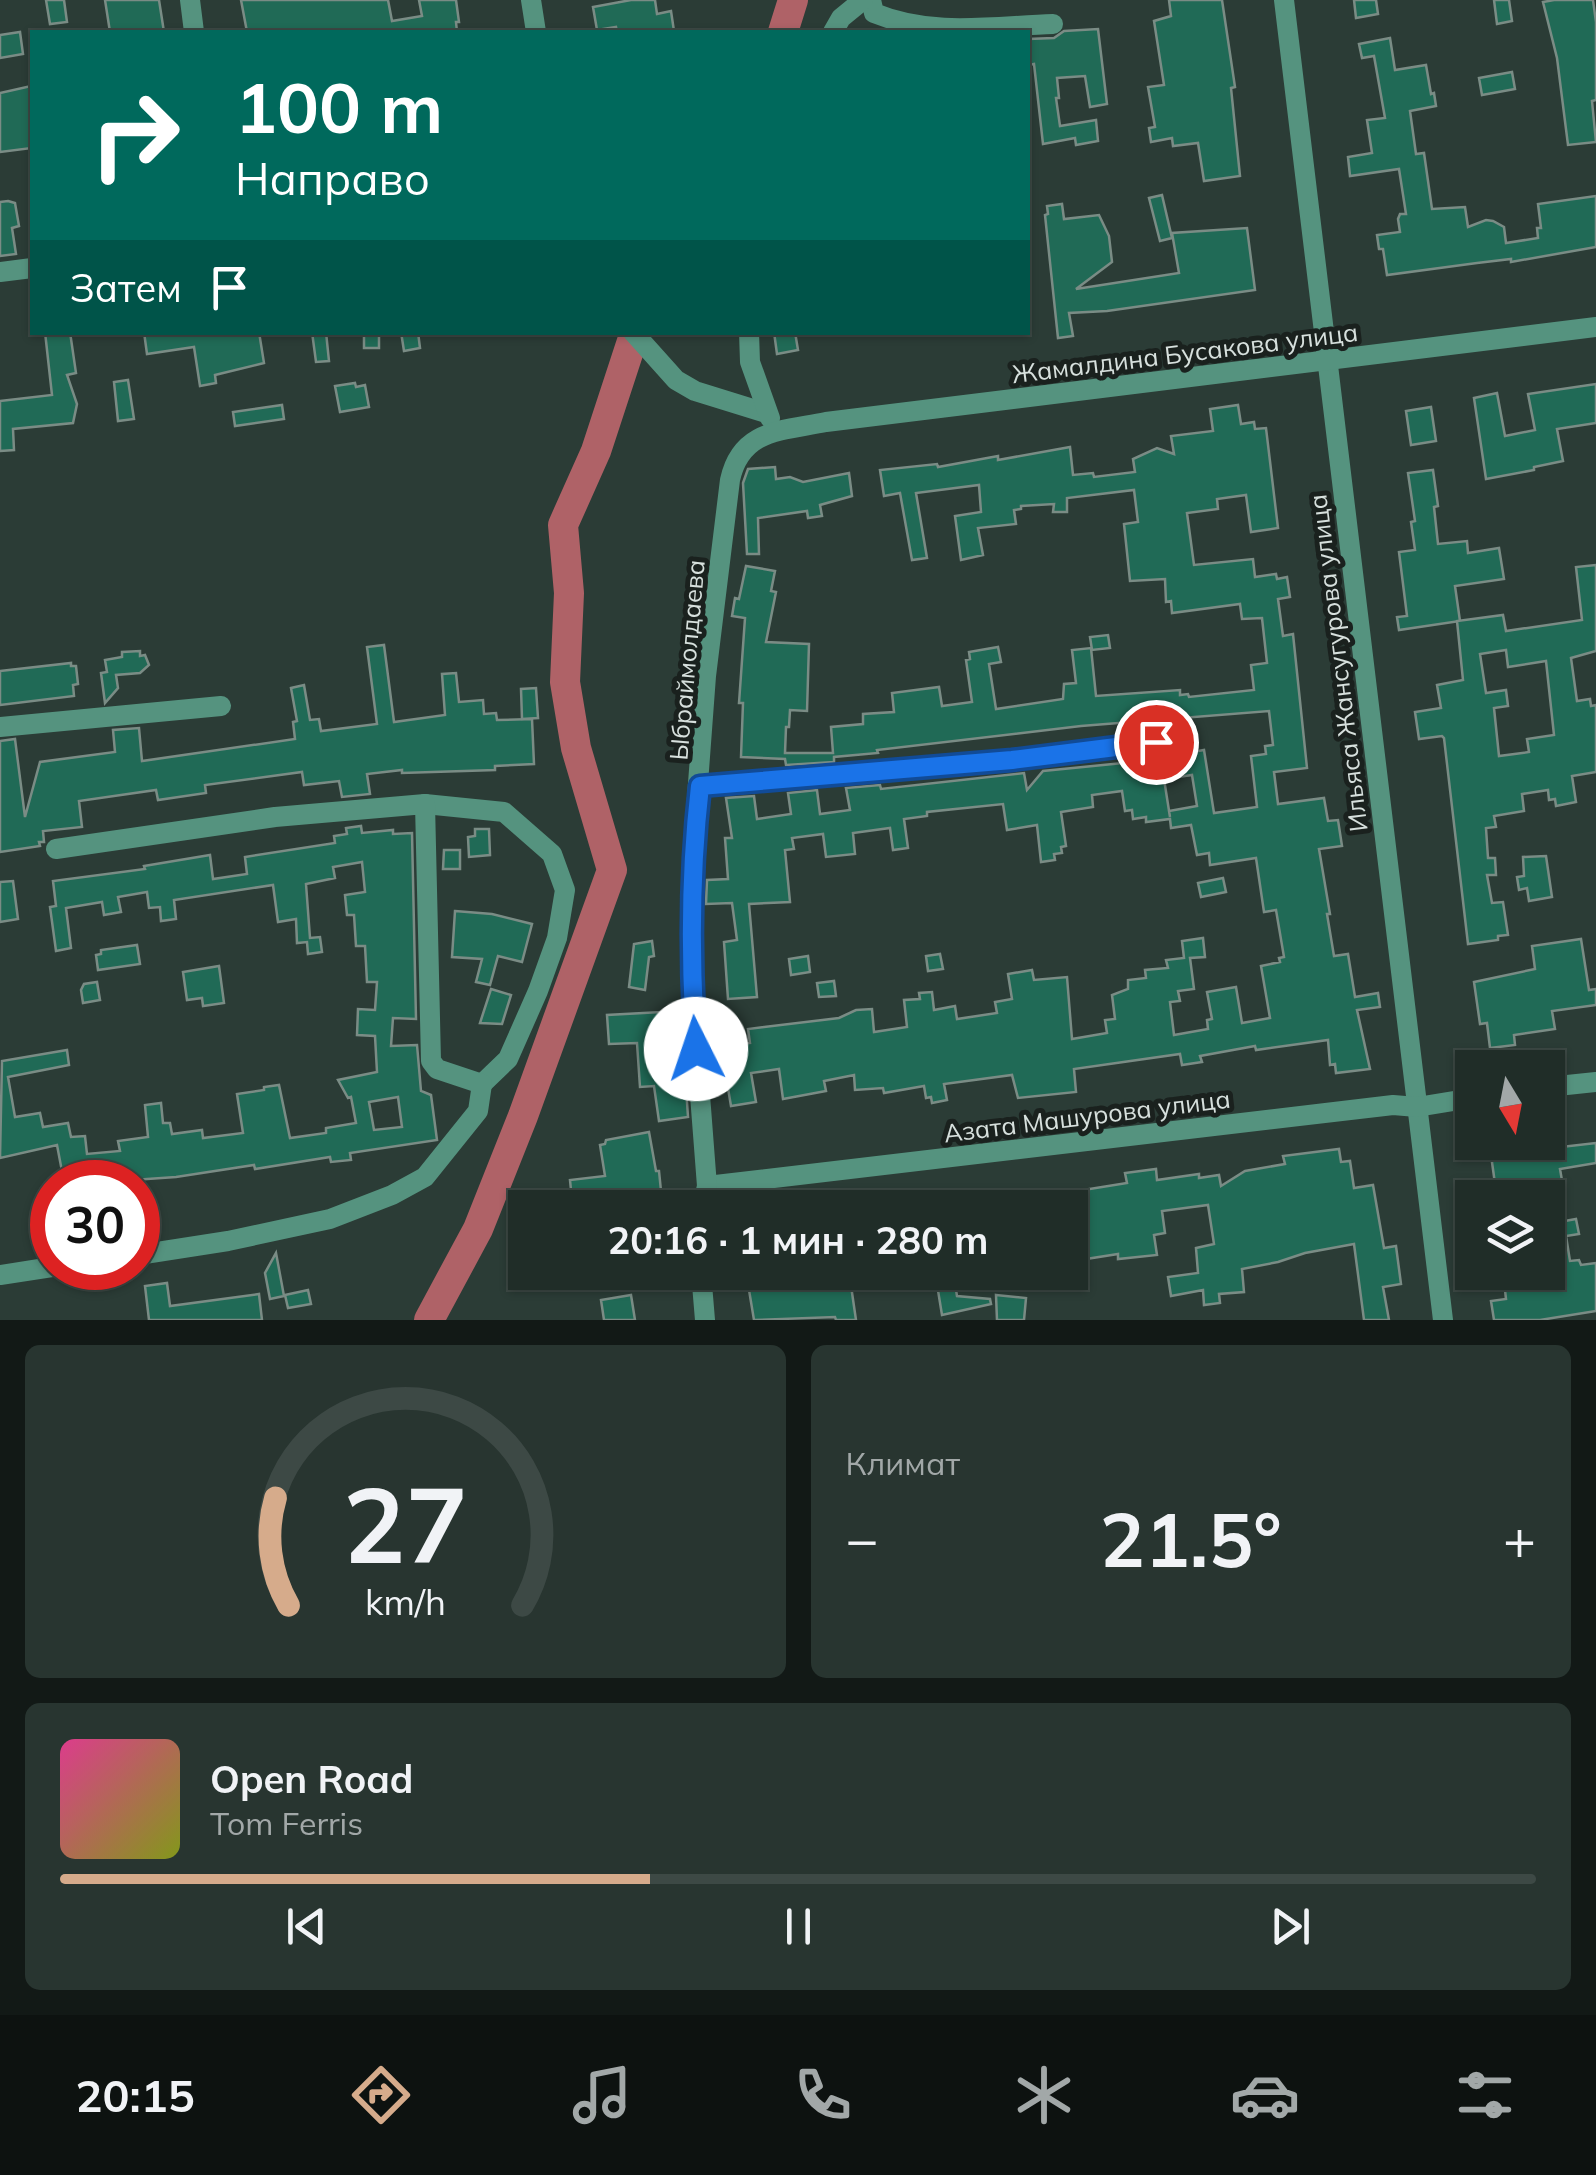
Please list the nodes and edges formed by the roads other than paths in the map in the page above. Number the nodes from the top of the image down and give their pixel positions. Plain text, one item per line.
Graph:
1 (190, 0) edge
2 (532, 0) edge
3 (867, 0) edge
4 (1284, 0) edge
5 (1053, 24) dead end
6 (194, 30) edge
7 (536, 30) edge
8 (833, 30) edge
9 (30, 268) edge
10 (0, 272) edge
11 (1596, 326) edge
12 (635, 335) edge
13 (749, 335) edge
14 (1326, 362) junction
15 (766, 413) junction
16 (780, 432) junction
17 (221, 706) dead end
18 (0, 727) edge
19 (1156, 742) dead end
20 (700, 786) junction
21 (425, 804) junction
22 (56, 849) dead end
23 (1596, 1082) edge
24 (482, 1084) junction
25 (1565, 1086) edge
26 (1455, 1101) edge
27 (1417, 1107) junction
28 (706, 1186) junction
29 (705, 1190) edge
30 (160, 1251) edge
31 (30, 1270) edge
32 (0, 1275) edge
33 (703, 1290) edge
34 (706, 1320) edge
35 (1443, 1320) edge

1 - 6 street
2 - 7 street
3 - 5 street
3 - 8 street
4 - 14 street, Ильяса Жансугурова улица
9 - 10 street
11 - 14 street, Жамалдина Бусакова улица
12 - 15 street
13 - 15 street
14 - 16 street, Жамалдина Бусакова улица
14 - 27 street, Ильяса Жансугурова улица
15 - 16 street
16 - 20 street, Ыбраймолдаева
17 - 18 street
19 - 20 street
20 - 28 street, Ыбраймолдаева
21 - 22 street
21 - 24 street
21 - 24 street
23 - 25 street
24 - 30 street
26 - 27 street, Азата Машурова улица
27 - 28 street, Азата Машурова улица
27 - 35 street, Ильяса Жансугурова улица
28 - 29 street, Ыбраймолдаева
31 - 32 street
33 - 34 street

